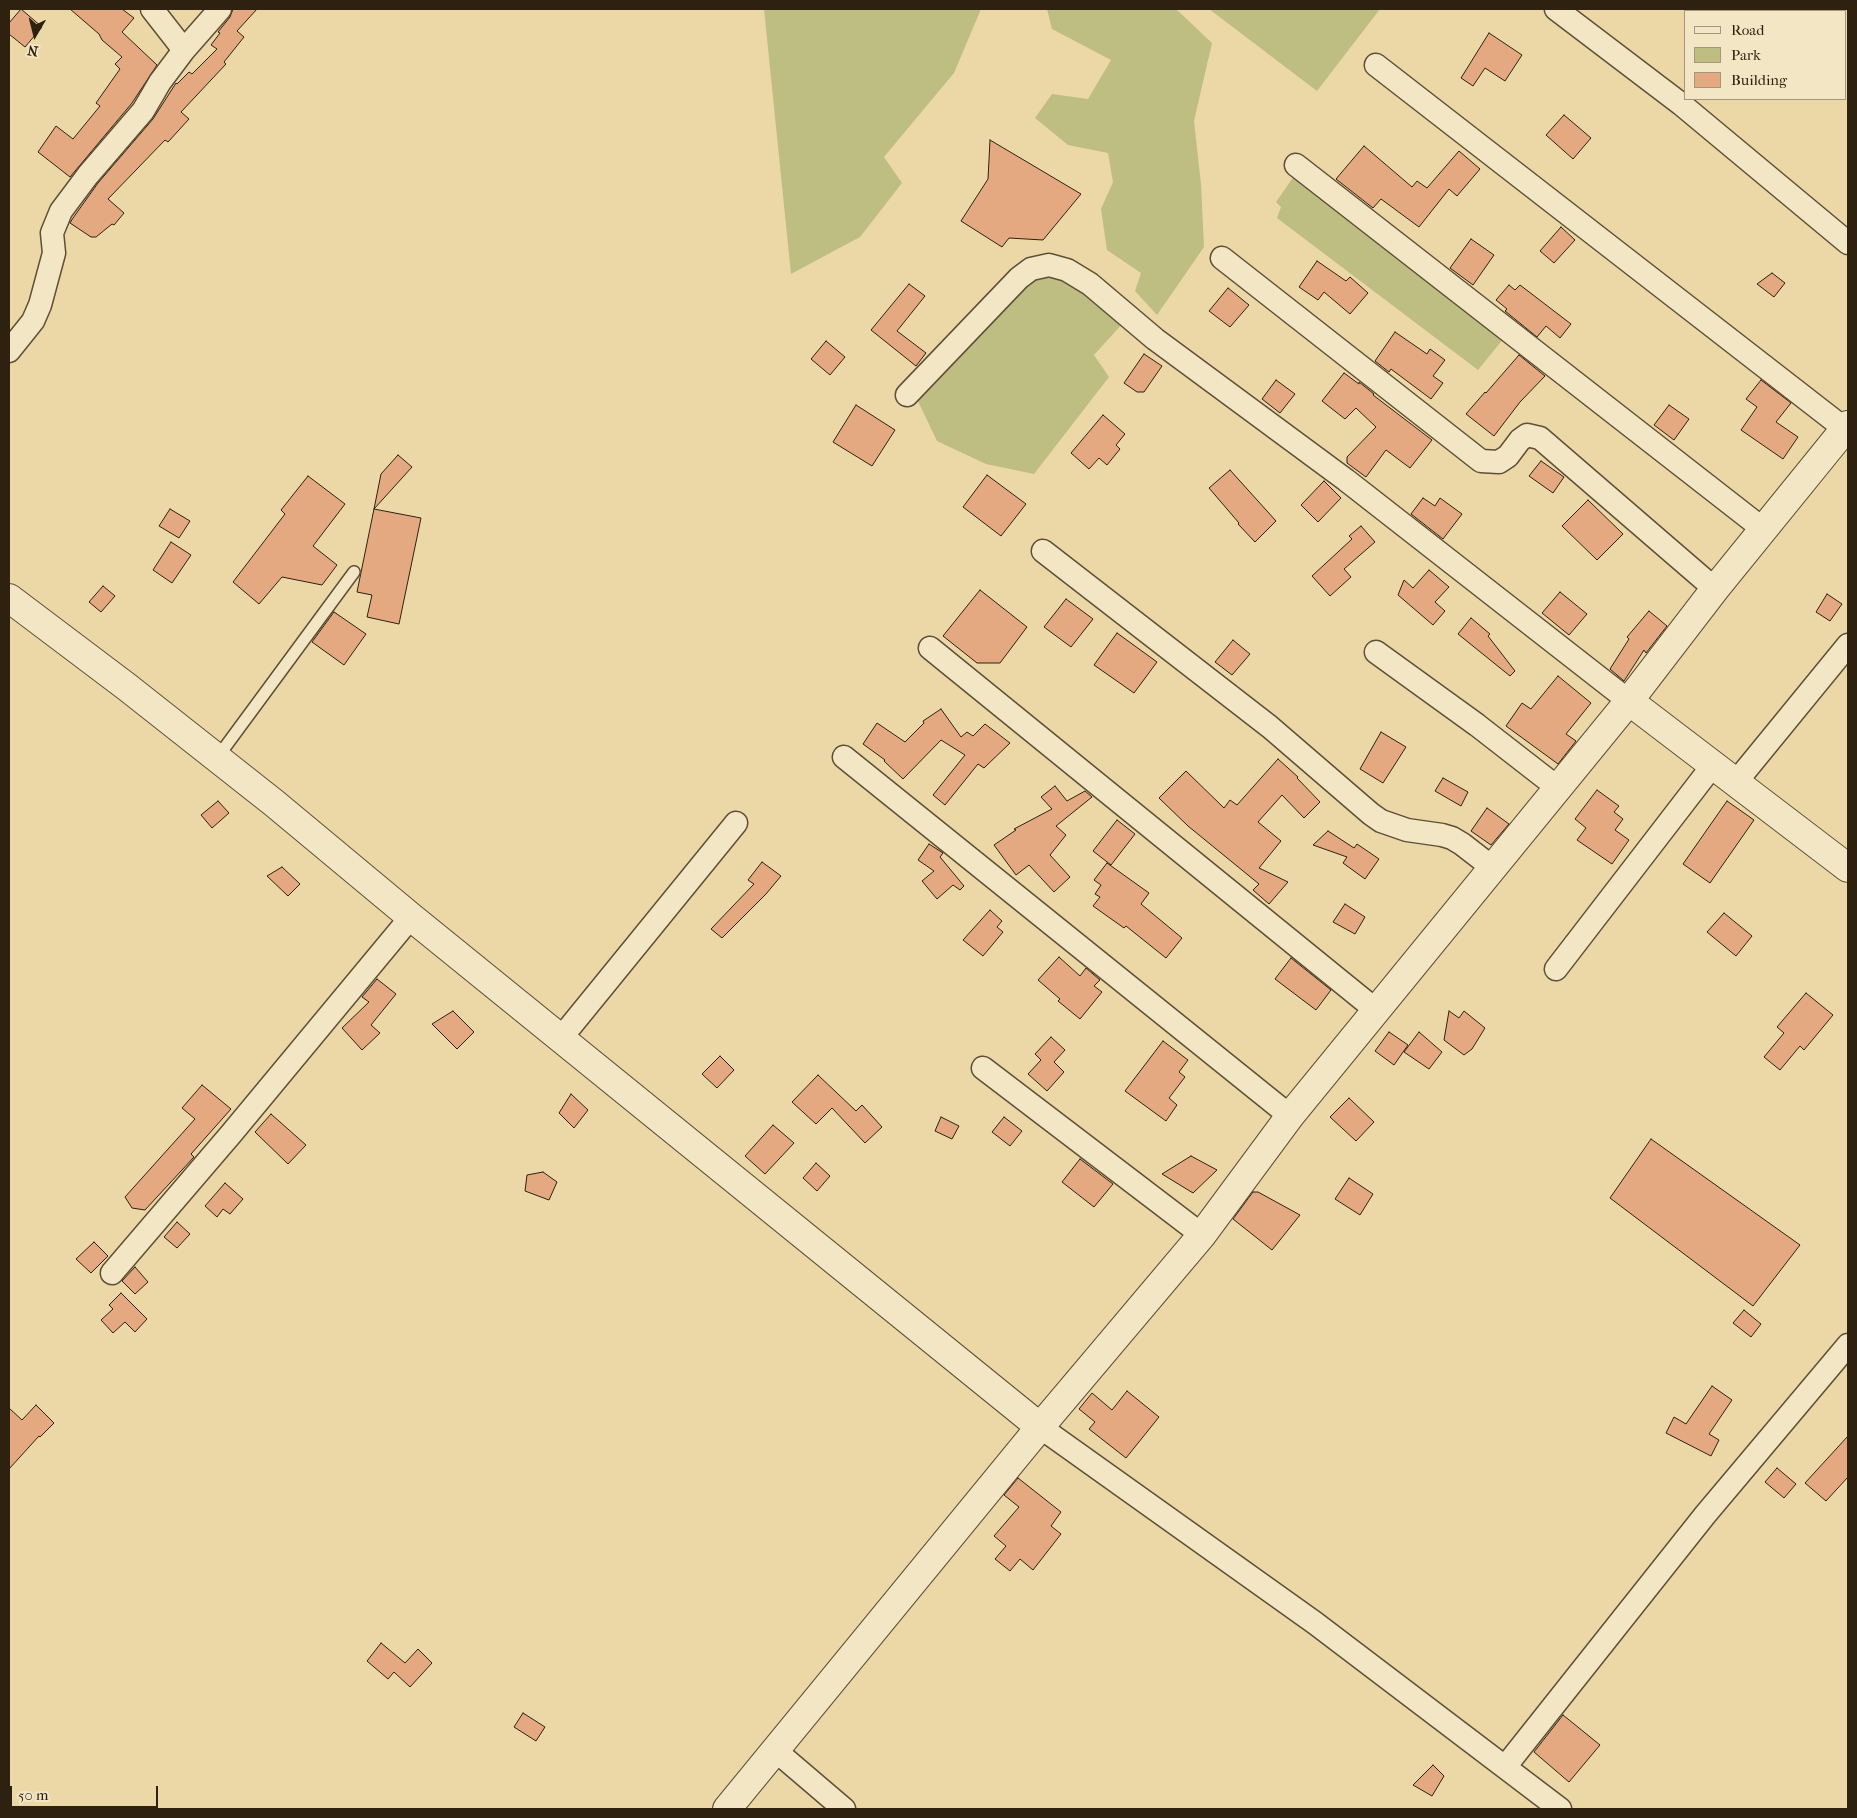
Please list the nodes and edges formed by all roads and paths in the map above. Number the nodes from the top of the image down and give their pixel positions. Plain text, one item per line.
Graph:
1 (152, 9) edge
2 (220, 9) edge
3 (1556, 9) edge
4 (184, 50) junction
5 (1376, 65) dead end
6 (1296, 165) dead end
7 (1848, 243) edge
8 (1222, 258) dead end
9 (9, 352) edge
10 (907, 395) dead end
11 (1847, 427) edge
12 (1764, 529) junction
13 (1043, 551) dead end
14 (354, 572) dead end
15 (1715, 589) junction
16 (9, 598) edge
17 (1848, 645) edge
18 (930, 648) dead end
19 (1376, 652) dead end
20 (1629, 702) junction
21 (844, 757) dead end
22 (217, 758) junction
23 (1714, 765) junction
24 (1736, 782) junction
25 (1558, 788) junction
26 (736, 823) dead end
27 (1846, 860) edge
28 (1493, 868) junction
29 (411, 917) junction
30 (1556, 969) dead end
31 (1377, 1010) junction
32 (561, 1038) junction
33 (983, 1068) dead end
34 (1290, 1116) junction
35 (1202, 1235) junction
36 (112, 1272) dead end
37 (1848, 1345) edge
38 (1040, 1427) junction
39 (776, 1750) junction
40 (1505, 1767) junction
41 (727, 1809) edge
42 (844, 1809) edge
43 (1560, 1809) edge

1 - 4 street
2 - 4 street
3 - 7 street
4 - 9 street
5 - 11 street
6 - 12 street
8 - 15 street
10 - 20 street
11 - 12 street
12 - 15 street
13 - 28 street
14 - 22 lane
15 - 20 street
16 - 22 street
17 - 24 street
18 - 31 street
19 - 25 street
20 - 23 street
20 - 25 street
21 - 34 street
22 - 29 street
23 - 24 street
23 - 30 street
24 - 27 street
25 - 28 street
26 - 32 street
28 - 31 street
29 - 32 street
29 - 36 street
31 - 34 street
32 - 38 street
33 - 35 street
34 - 35 street
35 - 38 street
37 - 40 street
38 - 39 street
38 - 40 street
39 - 41 street
39 - 42 street
40 - 43 street

